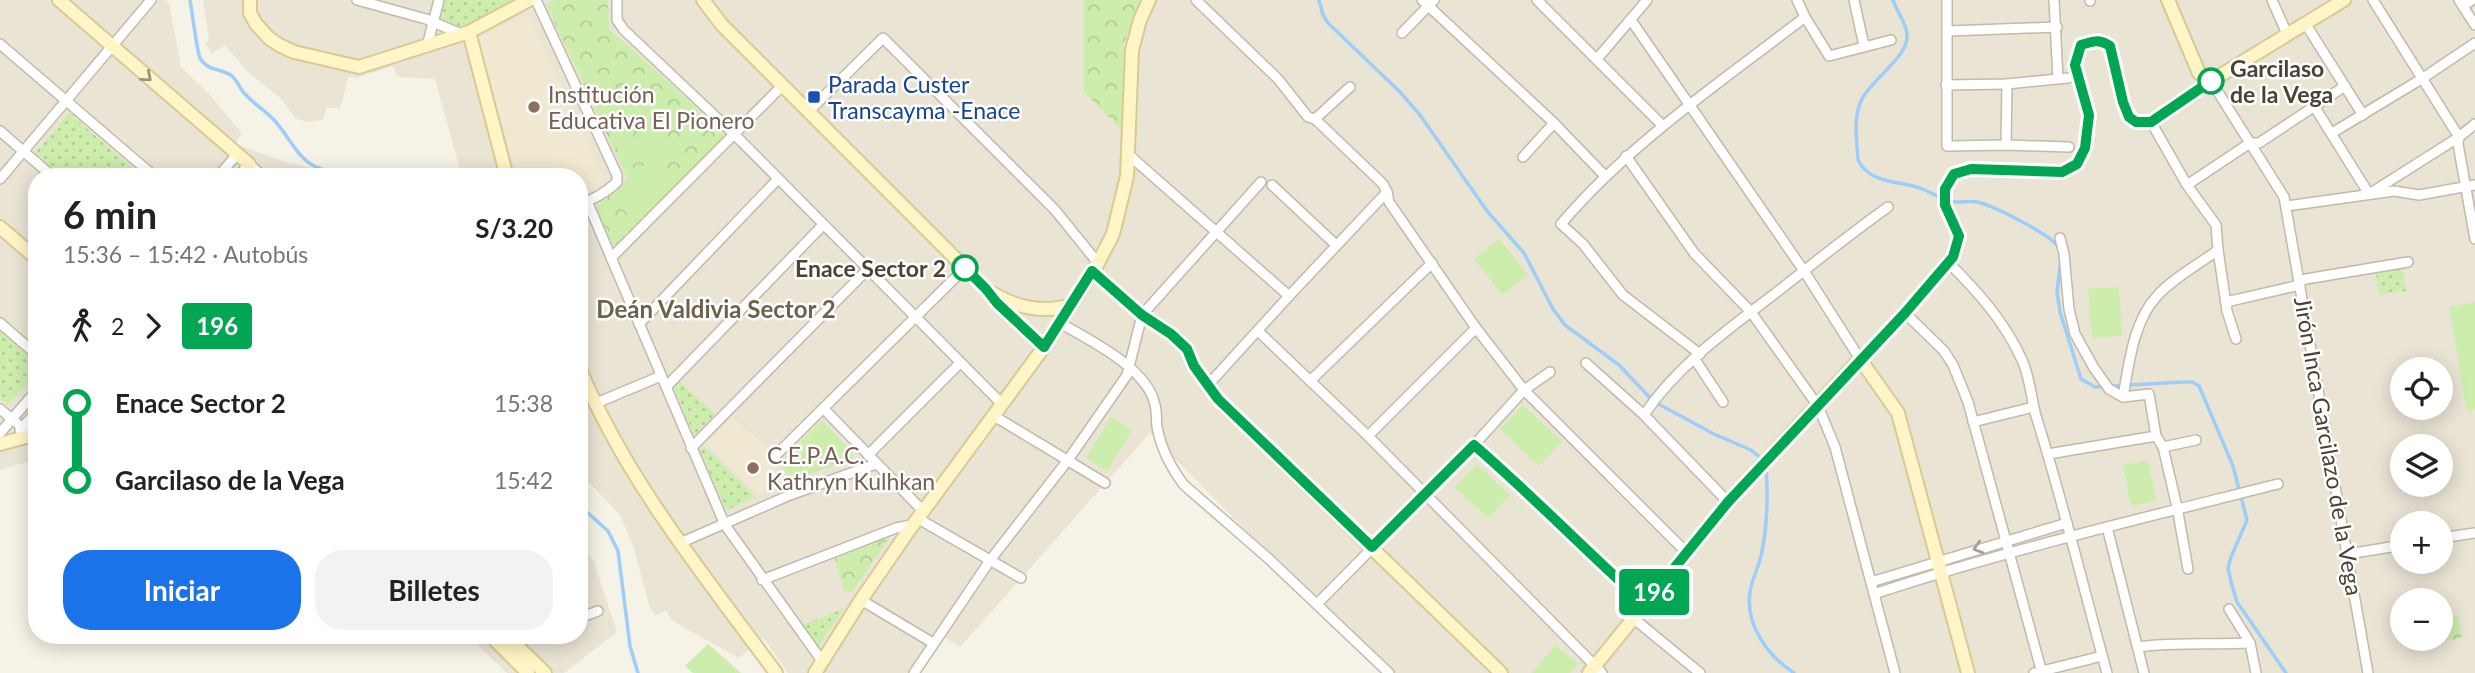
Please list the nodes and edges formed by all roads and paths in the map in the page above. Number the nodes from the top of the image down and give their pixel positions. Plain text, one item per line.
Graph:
1 (59, 0) edge
2 (151, 0) edge
3 (250, 0) edge
4 (357, 0) edge
5 (439, 0) edge
6 (529, 0) edge
7 (536, 0) edge
8 (617, 0) edge
9 (703, 0) edge
10 (1149, 0) edge
11 (1196, 0) edge
12 (1538, 0) edge
13 (1647, 0) edge
14 (1797, 0) edge
15 (1854, 0) edge
16 (1947, 0) edge
17 (2054, 0) edge
18 (2168, 0) edge
19 (2272, 0) edge
20 (2344, 0) edge
21 (2373, 0) edge
22 (2472, 0) edge
23 (1428, 2) edge
24 (2461, 3) edge
25 (1805, 17) junction
26 (1631, 20) junction
27 (432, 23) junction
28 (2305, 23) junction
29 (2475, 24) edge
30 (2057, 27) junction
31 (1949, 31) junction
32 (466, 33) junction
33 (1402, 33) dead end
34 (2287, 34) junction
35 (1891, 40) dead end
36 (2475, 43) edge
37 (0, 44) edge
38 (111, 46) junction
39 (1864, 46) junction
40 (427, 47) junction
41 (1597, 60) junction
42 (2424, 78) junction
43 (2211, 81) junction
44 (2007, 84) junction
45 (783, 85) junction
46 (1946, 85) junction
47 (2345, 86) junction
48 (1350, 87) dead end
49 (66, 100) junction
50 (1690, 104) junction
51 (2314, 106) junction
52 (809, 111) junction
53 (2363, 115) junction
54 (1315, 119) junction
55 (1554, 123) junction
56 (2148, 123) junction
57 (2475, 124) edge
58 (1663, 126) junction
59 (0, 131) edge
60 (2332, 133) junction
61 (734, 134) junction
62 (2459, 137) junction
63 (2250, 143) junction
64 (2006, 145) junction
65 (2069, 147) dead end
66 (23, 151) junction
67 (237, 154) junction
68 (1129, 155) junction
69 (1626, 156) junction
70 (1523, 157) dead end
71 (249, 164) junction
72 (43, 168) edge
73 (145, 168) edge
74 (225, 168) edge
75 (246, 168) edge
76 (254, 168) edge
77 (505, 168) edge
78 (1605, 176) junction
79 (0, 178) edge
80 (778, 179) junction
81 (1261, 182) dead end
82 (1272, 185) dead end
83 (2187, 185) junction
84 (2470, 186) edge
85 (1387, 192) junction
86 (2369, 194) junction
87 (588, 200) edge
88 (2287, 206) junction
89 (1888, 207) dead end
90 (588, 213) edge
91 (823, 225) junction
92 (0, 227) edge
93 (1216, 232) junction
94 (2060, 238) dead end
95 (2475, 239) edge
96 (1336, 245) junction
97 (2218, 250) junction
98 (28, 251) edge
99 (611, 258) junction
100 (1951, 260) junction
101 (1432, 262) junction
102 (2408, 262) dead end
103 (1095, 267) junction
104 (965, 268) junction
105 (868, 269) junction
106 (1804, 271) junction
107 (2300, 282) junction
108 (986, 289) junction
109 (1289, 296) junction
110 (2226, 302) junction
111 (1070, 305) junction
112 (1751, 312) junction
113 (1905, 313) junction
114 (1142, 315) junction
115 (915, 317) junction
116 (1058, 322) junction
117 (0, 323) edge
118 (639, 324) junction
119 (1476, 328) junction
120 (1258, 331) junction
121 (2236, 339) dead end
122 (28, 347) edge
123 (1044, 347) junction
124 (1697, 356) junction
125 (1860, 359) junction
126 (960, 363) junction
127 (1586, 363) dead end
128 (1129, 366) junction
129 (1550, 372) dead end
130 (661, 376) junction
131 (1310, 381) junction
132 (1208, 385) junction
133 (666, 387) junction
134 (588, 389) edge
135 (1524, 390) junction
136 (2124, 392) junction
137 (28, 400) edge
138 (1723, 402) dead end
139 (594, 404) junction
140 (1002, 404) junction
141 (1818, 406) junction
142 (2034, 407) junction
143 (823, 408) junction
144 (0, 409) edge
145 (1644, 415) junction
146 (994, 416) junction
147 (12, 418) junction
148 (1973, 422) junction
149 (28, 430) edge
150 (28, 433) edge
151 (1368, 436) junction
152 (2157, 436) junction
153 (3, 439) edge
154 (2196, 440) dead end
155 (1474, 445) junction
156 (2163, 447) junction
157 (691, 448) junction
158 (2048, 454) junction
159 (868, 455) junction
160 (775, 456) dead end
161 (1068, 460) junction
162 (876, 464) junction
163 (1105, 484) dead end
164 (2274, 485) dead end
165 (1425, 494) junction
166 (1733, 497) junction
167 (2177, 507) junction
168 (918, 518) junction
169 (2067, 523) junction
170 (724, 525) junction
171 (2107, 527) junction
172 (2475, 533) edge
173 (2070, 536) junction
174 (2453, 536) edge
175 (2005, 541) junction
176 (680, 543) junction
177 (1372, 547) junction
178 (2390, 547) edge
179 (1685, 552) junction
180 (2009, 553) junction
181 (2348, 554) junction
182 (991, 559) junction
183 (1939, 566) junction
184 (2188, 569) dead end
185 (1021, 578) dead end
186 (762, 580) junction
187 (1871, 582) junction
188 (1874, 594) junction
189 (861, 600) junction
190 (1317, 604) junction
191 (1645, 604) junction
192 (2229, 610) dead end
193 (598, 611) dead end
194 (588, 615) edge
195 (1633, 618) junction
196 (933, 643) junction
197 (2250, 643) junction
198 (509, 644) edge
199 (510, 644) edge
200 (2138, 647) junction
201 (2102, 656) junction
202 (822, 661) junction
203 (1595, 671) edge
204 (2039, 672) edge
205 (528, 673) edge
206 (545, 673) edge
207 (776, 673) edge
208 (815, 673) edge
209 (914, 673) edge
210 (1389, 673) edge
211 (1501, 673) edge
212 (1700, 673) edge
213 (1895, 673) edge
214 (1968, 673) edge
215 (2107, 673) edge
216 (2144, 673) edge
217 (2256, 673) edge
218 (2368, 673) edge

1 - 38 street
2 - 38 street
3 - 40 street
4 - 27 street
5 - 27 street
6 - 32 street
7 - 87 street
8 - 61 street
9 - 45 street
10 - 68 street
11 - 54 street
12 - 41 street
13 - 26 street
14 - 25 street
15 - 39 street
16 - 31 street
17 - 30 street
18 - 43 street
19 - 34 street
20 - 28 street
21 - 42 street
22 - 24 street
23 - 33 street
23 - 55 street
24 - 29 street
25 - 39 street
25 - 50 street
26 - 41 street
26 - 50 street
27 - 32 street
27 - 40 street
28 - 34 street
28 - 47 street
30 - 31 street
30 - 44 street
31 - 46 street
32 - 40 street
32 - 77 street
34 - 43 street
35 - 39 street
36 - 42 street
37 - 49 street
38 - 49 street
38 -> 67 street
41 - 58 street
42 - 53 street
42 - 62 street
43 - 56 street
43 - 63 street
44 - 46 street
44 - 64 street
45 - 52 street
45 - 61 street
46 - 64 street
47 - 51 street
47 - 53 street
48 - 54 street
49 - 66 street
49 - 73 street
50 - 58 street
50 - 106 street
51 - 60 street
51 - 63 street
52 - 103 street
52 - 104 street
53 - 60 street
54 - 85 street
55 - 70 street
55 - 78 street
56 - 83 street
56 - 100 street
57 - 62 street
58 - 69 street
59 - 66 street
60 - 86 street
61 - 80 street
61 - 99 street
62 - 84 street
62 - 86 street
63 - 83 street
63 - 88 street
64 - 65 street
66 - 72 street
66 - 79 street
67 - 71 street
67 - 74 street
68 - 93 street
68 - 103 street
69 - 78 street
69 - 112 street
71 - 75 street
71 - 76 street
78 - 124 street
80 - 91 street
80 - 118 street
81 - 93 street
82 - 96 street
83 - 97 street
84 - 86 street
84 - 95 street
85 - 96 street
85 - 101 street
86 - 88 street
88 - 107 street, Jirón Inca Garcilazo de la Vega
89 - 106 street
90 - 99 street
91 - 105 street
91 - 133 street
92 - 98 street
93 - 109 street
93 - 114 street
94 - 136 street
96 - 109 street
97 - 110 street
97 - 136 street
99 - 118 street
100 - 113 street
100 - 142 street
101 - 119 street
101 - 131 street
102 - 107 street
103 - 111 street
103 - 114 street
104 - 108 street
104 - 115 street
105 - 115 street
105 - 157 street
106 - 112 street
106 - 125 street
107 - 110 street
107 - 181 street, Jirón Inca Garcilazo de la Vega
108 - 111 street
108 - 123 street
109 - 120 street
110 - 121 street
111 - 116 street
112 - 124 street
112 - 141 street
113 - 125 street
113 - 148 street
114 - 128 street
114 - 132 street
115 - 126 street
115 - 143 street
116 - 123 street
116 - 128 street
117 - 122 street
118 - 130 street
119 - 135 street
119 - 151 street
120 - 131 street
120 - 132 street
123 - 140 street
124 - 138 street
124 - 145 street
125 - 141 street
125 - 183 street
126 - 140 street
126 - 159 street
127 - 145 street
128 - 161 street
128 - 190 street
129 - 135 street
130 - 133 street
130 - 139 street
131 - 151 street
132 - 177 street
133 - 157 street
134 - 139 street
135 - 155 street
135 - 179 street
136 - 152 street
137 - 147 street
139 - 176 street
140 - 146 street
141 - 166 street
141 - 187 street
142 - 148 street
142 - 158 street
143 - 159 street
143 - 160 street
144 - 147 street
145 - 166 street
146 - 161 street
146 - 168 street
147 - 149 street
147 - 153 street
148 - 175 street
150 - 153 street
151 - 165 street
152 - 156 street
152 - 158 street
154 - 156 street
155 - 165 street
155 - 191 street
156 - 167 street
157 - 170 street
158 - 169 street
159 - 162 street
161 - 163 street
161 - 182 street
162 - 168 street
162 - 170 street
164 - 167 street
165 - 177 street
165 - 203 street
166 - 179 street
167 - 171 street
167 - 184 street
168 - 182 street
168 - 186 street
168 - 189 street
169 - 173 street
169 - 175 street
170 - 176 street
170 - 186 street
171 - 173 street
171 - 200 street
172 - 174 street
173 - 180 street
173 - 201 street
175 - 180 street
175 -> 183 street
176 - 207 street
177 - 190 street
177 - 211 street
178 - 181 street
179 - 191 street
180 - 183 street
180 - 204 street
181 - 218 street, Jirón Inca Garcilazo de la Vega
182 - 185 street
182 - 196 street
183 - 187 street
183 - 188 street
183 - 214 street
186 - 202 street
187 - 188 street
188 - 213 street
189 - 196 street
189 - 202 street
190 - 210 street
191 - 195 street
192 - 197 street
193 - 194 street
195 - 203 street
195 - 212 street
196 - 209 street
197 - 200 street
197 - 217 street
198 - 205 street
199 - 206 street
200 - 216 street
201 - 204 street
201 - 215 street
202 - 208 street

